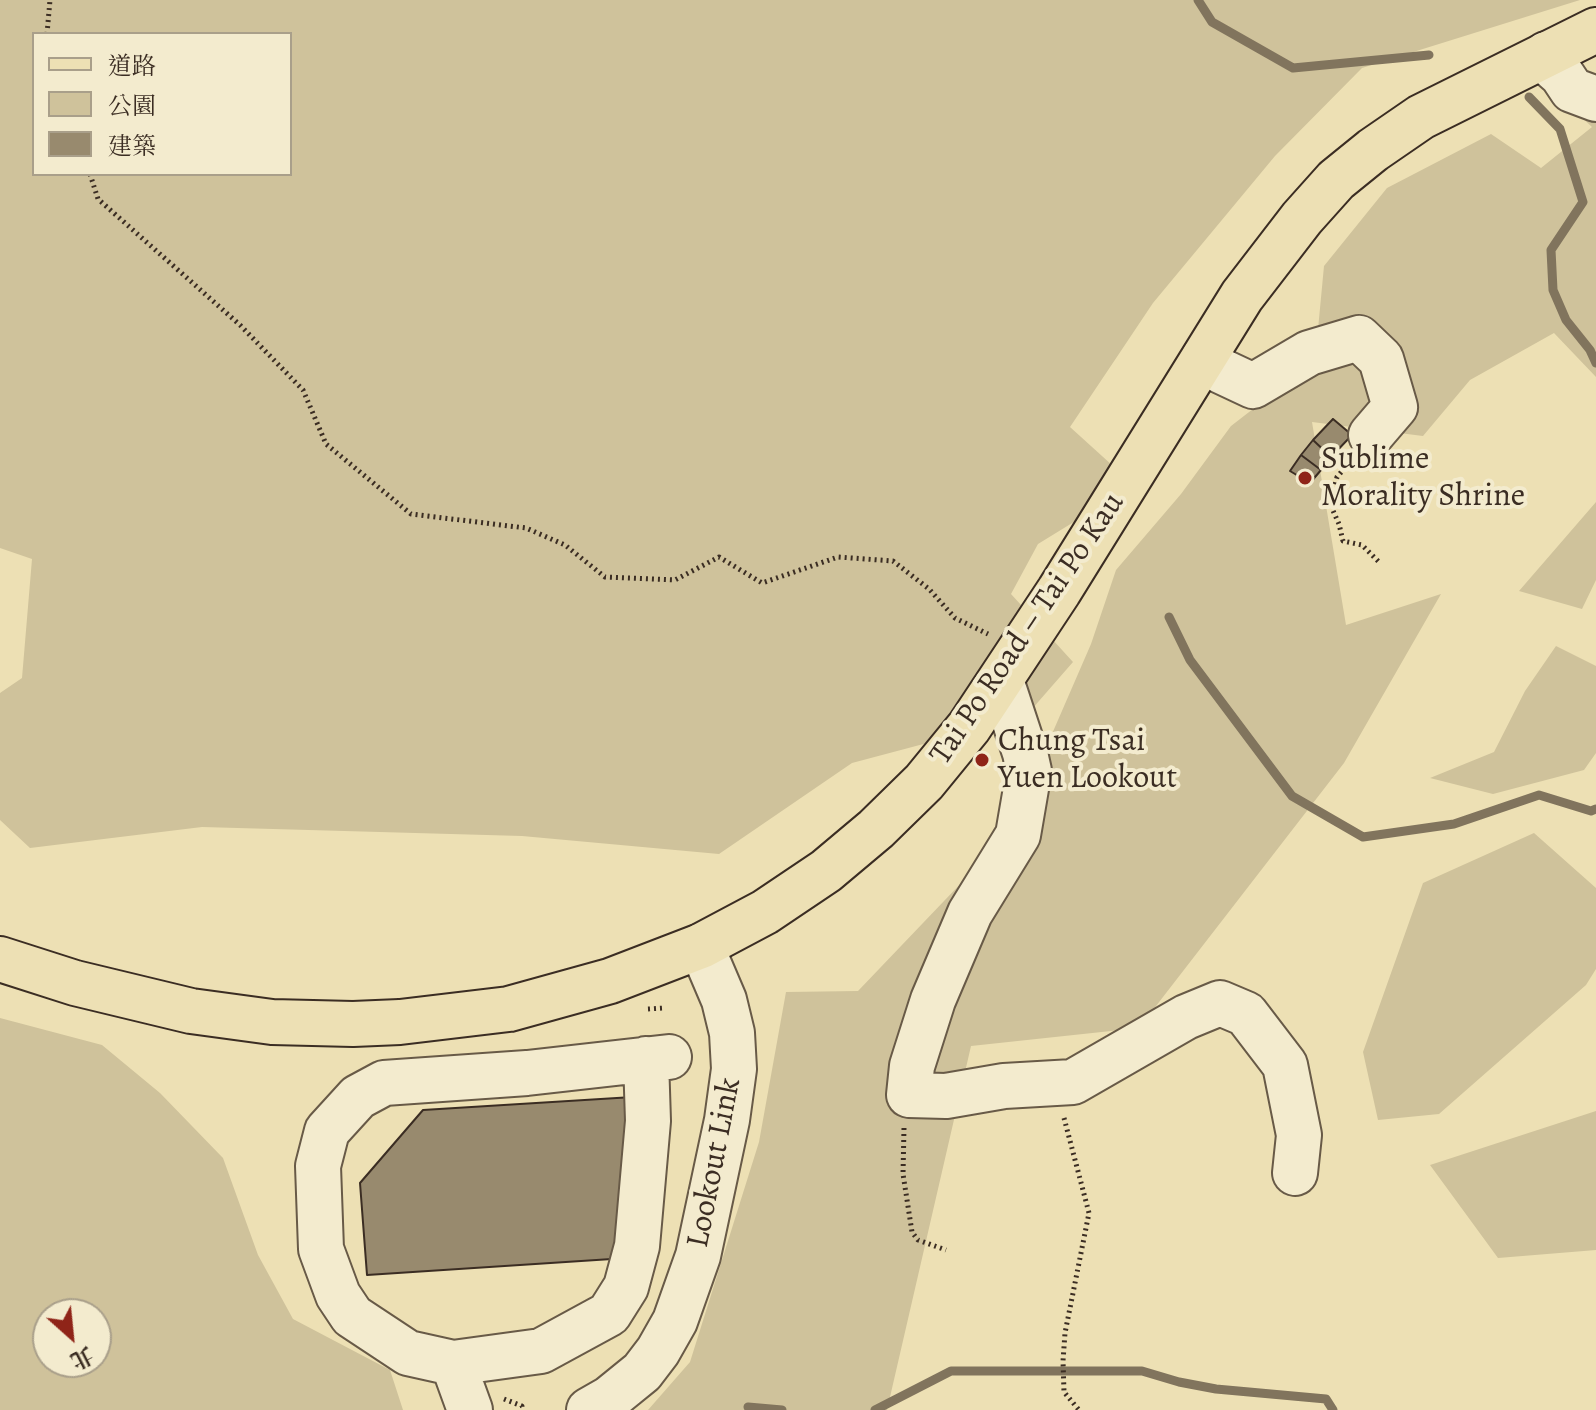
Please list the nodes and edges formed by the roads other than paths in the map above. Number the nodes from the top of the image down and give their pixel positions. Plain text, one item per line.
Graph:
1 (1596, 30) edge
2 (1575, 74) edge
3 (1204, 358) junction
4 (1371, 435) road end
5 (1001, 680) junction
6 (701, 946) junction
7 (0, 959) edge
8 (1295, 1173) dead end
9 (453, 1363) junction
10 (642, 1372) junction
11 (470, 1410) edge
12 (589, 1410) edge
13 (620, 1410) edge

1 - 2 main road, Tai Po Road – Tai Po Kau
2 - 3 main road, Tai Po Road – Tai Po Kau
3 - 4 street
3 - 5 main road, Tai Po Road – Tai Po Kau
5 - 6 main road, Tai Po Road – Tai Po Kau
5 - 8 street
6 - 7 main road, Tai Po Road – Tai Po Kau
6 - 10 street, Lookout Link
9 - 9 street
9 - 11 street
10 - 12 street, Lookout Link
10 - 13 street, Lookout Link

